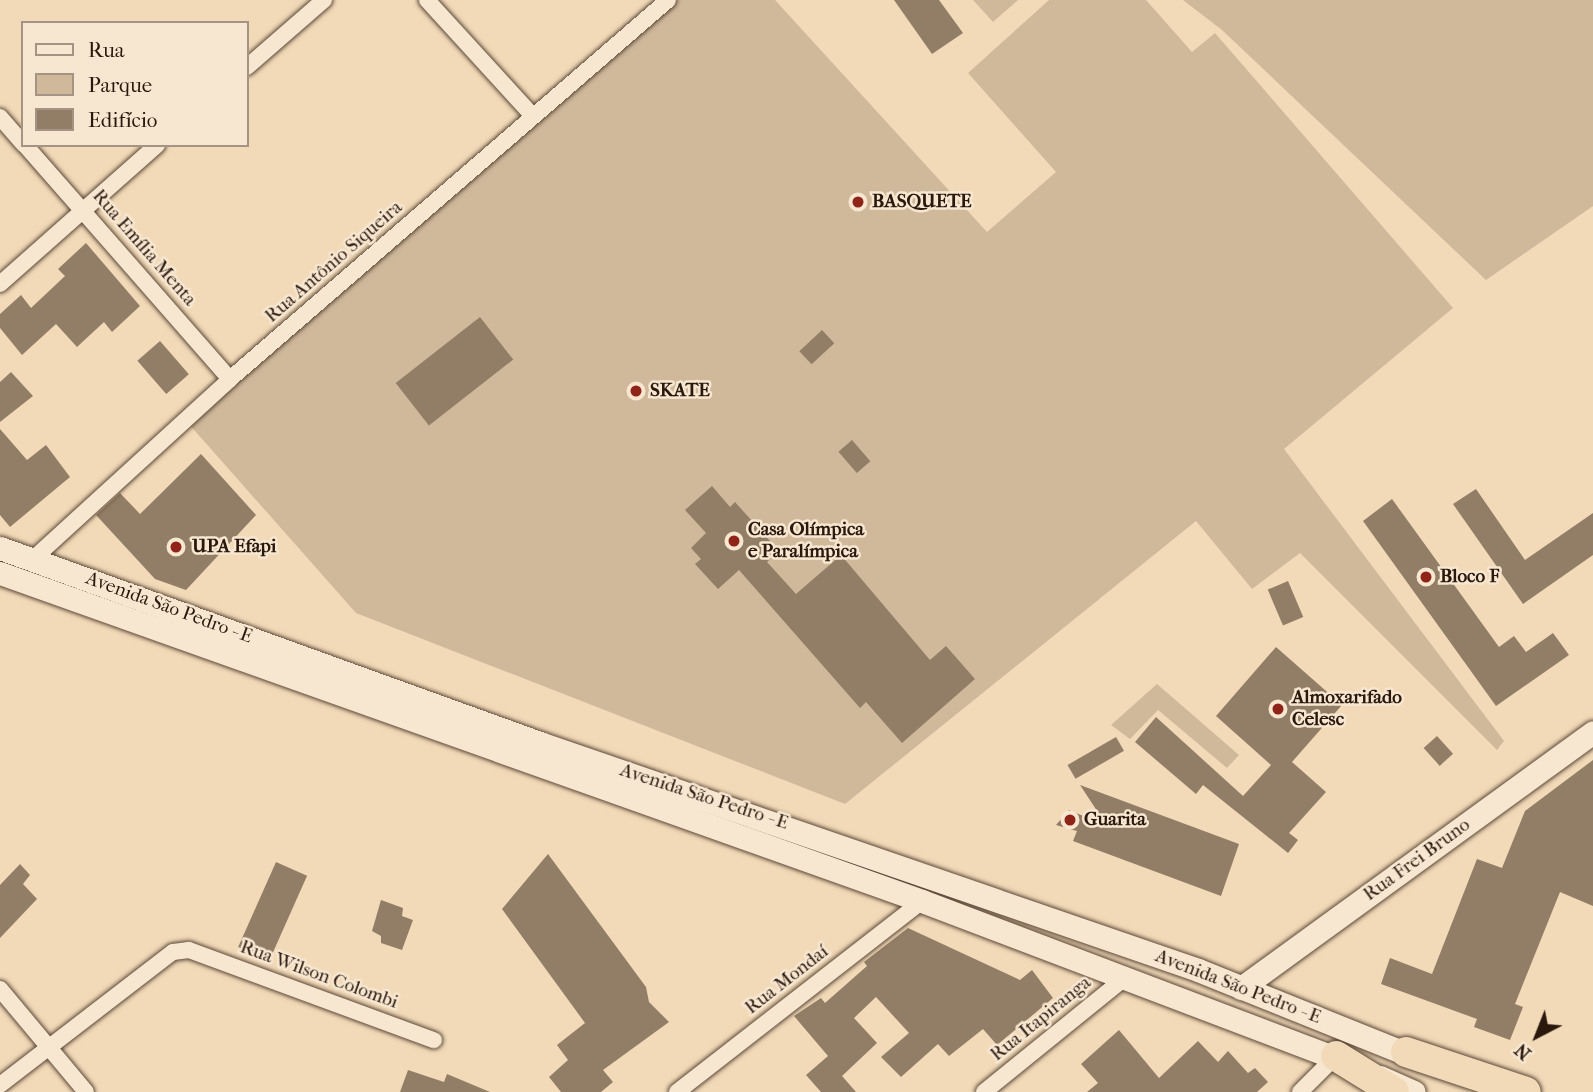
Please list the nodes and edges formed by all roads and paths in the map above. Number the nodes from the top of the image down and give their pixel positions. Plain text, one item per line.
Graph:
1 (324, 0) edge
2 (427, 0) edge
3 (668, 0) edge
4 (248, 66) edge
5 (533, 116) junction
6 (0, 117) edge
7 (21, 141) edge
8 (27, 147) edge
9 (155, 147) edge
10 (83, 210) junction
11 (0, 284) edge
12 (230, 379) junction
13 (0, 548) edge
14 (32, 560) junction
15 (0, 573) edge
16 (1593, 732) edge
17 (922, 901) junction
18 (1125, 978) junction
19 (1241, 988) junction
20 (0, 989) edge
21 (434, 1040) dead end
22 (48, 1045) junction
23 (1406, 1052) junction
24 (1336, 1056) junction
25 (0, 1085) edge
26 (86, 1092) edge
27 (677, 1092) edge
28 (984, 1092) edge
29 (1300, 1092) edge
30 (1394, 1092) edge
31 (1414, 1092) edge
32 (1485, 1092) edge
33 (1526, 1092) edge

1 - 4 street
2 - 5 street
3 - 5 street, Rua Antônio Siqueira
5 - 12 street, Rua Antônio Siqueira
6 - 7 street, Rua Emília Menta
8 - 10 street, Rua Emília Menta
9 - 10 street
10 - 11 street
10 - 12 street, Rua Emília Menta
12 - 14 street, Rua Antônio Siqueira
13 - 14 main road, Avenida São Pedro - E
14 - 19 main road, Avenida São Pedro - E
15 - 17 main road, Avenida São Pedro - E
16 - 19 main road, Rua Frei Bruno
17 - 18 main road, Avenida São Pedro - E
17 - 27 street, Rua Mondaí
18 - 24 main road, Avenida São Pedro - E
18 - 28 street, Rua Itapiranga
19 - 23 main road, Avenida São Pedro - E
20 - 22 street
21 - 22 street, Rua Wilson Colombi
22 - 25 street
22 - 26 street
23 - 32 main road, Avenida São Pedro - E
23 - 33 highway
24 - 29 street
24 - 30 highway
24 - 31 main road, Avenida São Pedro - E

